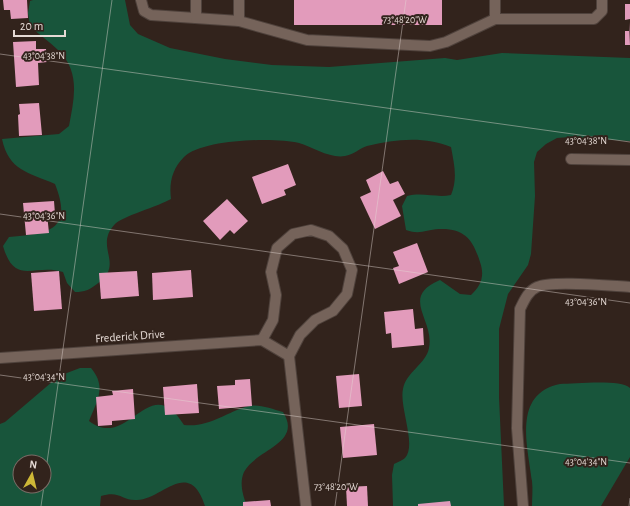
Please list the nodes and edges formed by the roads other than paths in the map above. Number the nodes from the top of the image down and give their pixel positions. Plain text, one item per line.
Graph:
1 (141, 0) edge
2 (196, 0) edge
3 (239, 0) edge
4 (495, 0) edge
5 (602, 0) edge
6 (196, 18) junction
7 (495, 19) junction
8 (239, 20) junction
9 (570, 159) dead end
10 (630, 160) edge
11 (630, 287) edge
12 (262, 340) junction
13 (289, 356) junction
14 (0, 358) edge
15 (306, 506) edge
16 (522, 506) edge

1 - 6 street
2 - 6 street
3 - 8 street
4 - 7 street
5 - 7 street
6 - 8 street
7 - 8 street
9 - 10 street
11 - 16 street
12 - 13 street
12 - 13 street
12 - 14 street, Frederick Drive
13 - 15 street

